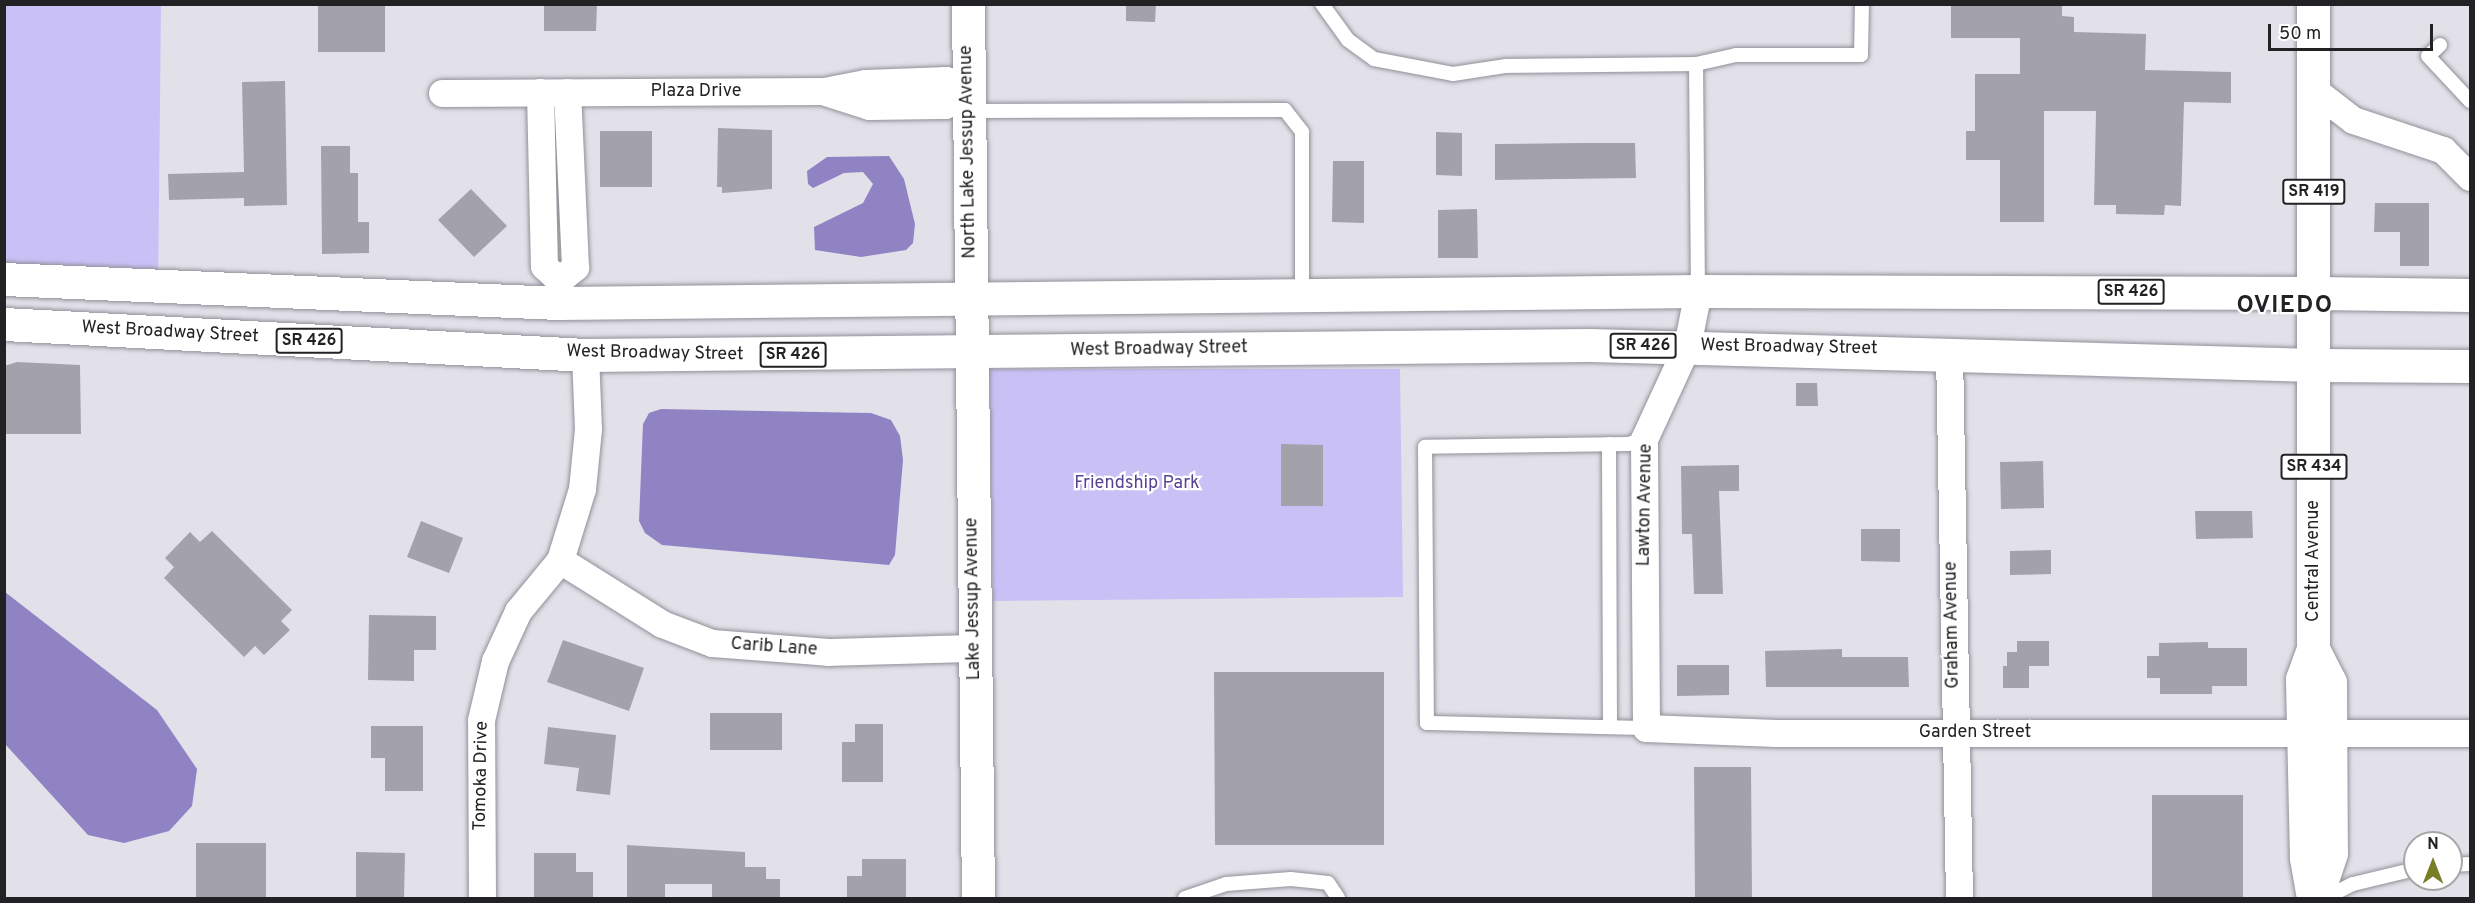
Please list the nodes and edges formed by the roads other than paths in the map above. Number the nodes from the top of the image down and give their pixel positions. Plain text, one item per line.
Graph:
1 (968, 4) edge
2 (1322, 4) edge
3 (1862, 4) edge
4 (2313, 4) edge
5 (2440, 45) dead end
6 (1696, 64) junction
7 (2314, 90) junction
8 (540, 92) junction
9 (567, 92) junction
10 (442, 93) dead end
11 (2470, 100) edge
12 (969, 101) junction
13 (2470, 177) edge
14 (4, 279) edge
15 (559, 291) junction
16 (1698, 291) junction
17 (2315, 293) junction
18 (2470, 294) edge
19 (1302, 295) junction
20 (971, 299) junction
21 (4, 324) edge
22 (1687, 346) junction
23 (1949, 352) junction
24 (972, 353) junction
25 (585, 355) junction
26 (2314, 365) junction
27 (2470, 366) edge
28 (1644, 439) junction
29 (1608, 444) junction
30 (560, 560) junction
31 (974, 648) junction
32 (2313, 650) junction
33 (1610, 727) junction
34 (1646, 728) junction
35 (1955, 733) junction
36 (2317, 733) junction
37 (2470, 733) edge
38 (2403, 872) edge
39 (482, 898) edge
40 (978, 898) edge
41 (1185, 898) edge
42 (1338, 898) edge
43 (1959, 898) edge
44 (2315, 898) edge
45 (2325, 898) edge

1 - 12 main road, North Lake Jessup Avenue
2 - 6 lane
3 - 6 lane
4 - 7 main road, SR 419
5 - 11 lane
6 - 16 lane
7 - 13 street
7 - 17 main road, SR 419
8 - 9 street, Plaza Drive
8 - 10 street, Plaza Drive
8 - 15 street
9 - 12 street, Plaza Drive
9 - 15 street
12 - 19 lane
12 - 20 main road, North Lake Jessup Avenue
14 - 15 main road, SR 426
15 - 20 main road, SR 426
16 - 17 main road, SR 426
16 - 19 main road, SR 426
16 - 22 street, Lawton Avenue
17 - 18 main road
17 - 26 main road, Central Avenue / SR 434
19 - 20 main road, SR 426
20 - 24 main road, Lake Jessup Avenue
21 - 25 main road, West Broadway Street / SR 426
22 - 23 main road, West Broadway Street / SR 426
22 - 24 main road, West Broadway Street / SR 426
22 - 28 street, Lawton Avenue
23 - 26 main road, West Broadway Street / SR 426
23 - 35 street, Graham Avenue
24 - 25 main road, West Broadway Street / SR 426
24 - 31 main road, Lake Jessup Avenue
25 - 30 street, Tomoka Drive
26 - 27 main road, West Broadway Street
26 - 32 main road, Central Avenue / SR 434
28 - 29 lane
28 - 34 street, Lawton Avenue
29 - 33 lane
29 - 33 lane
30 - 31 street, Carib Lane
30 - 39 street, Tomoka Drive
31 - 40 main road, Lake Jessup Avenue
32 - 36 main road, Central Avenue / SR 434
32 - 36 main road, Central Avenue / SR 434
33 - 34 lane
34 - 35 street, Garden Street
35 - 36 street, Garden Street
35 - 43 street, Graham Avenue
36 - 37 street, Garden Street
36 - 44 main road, Central Avenue / SR 434
38 - 45 lane
41 - 42 lane

